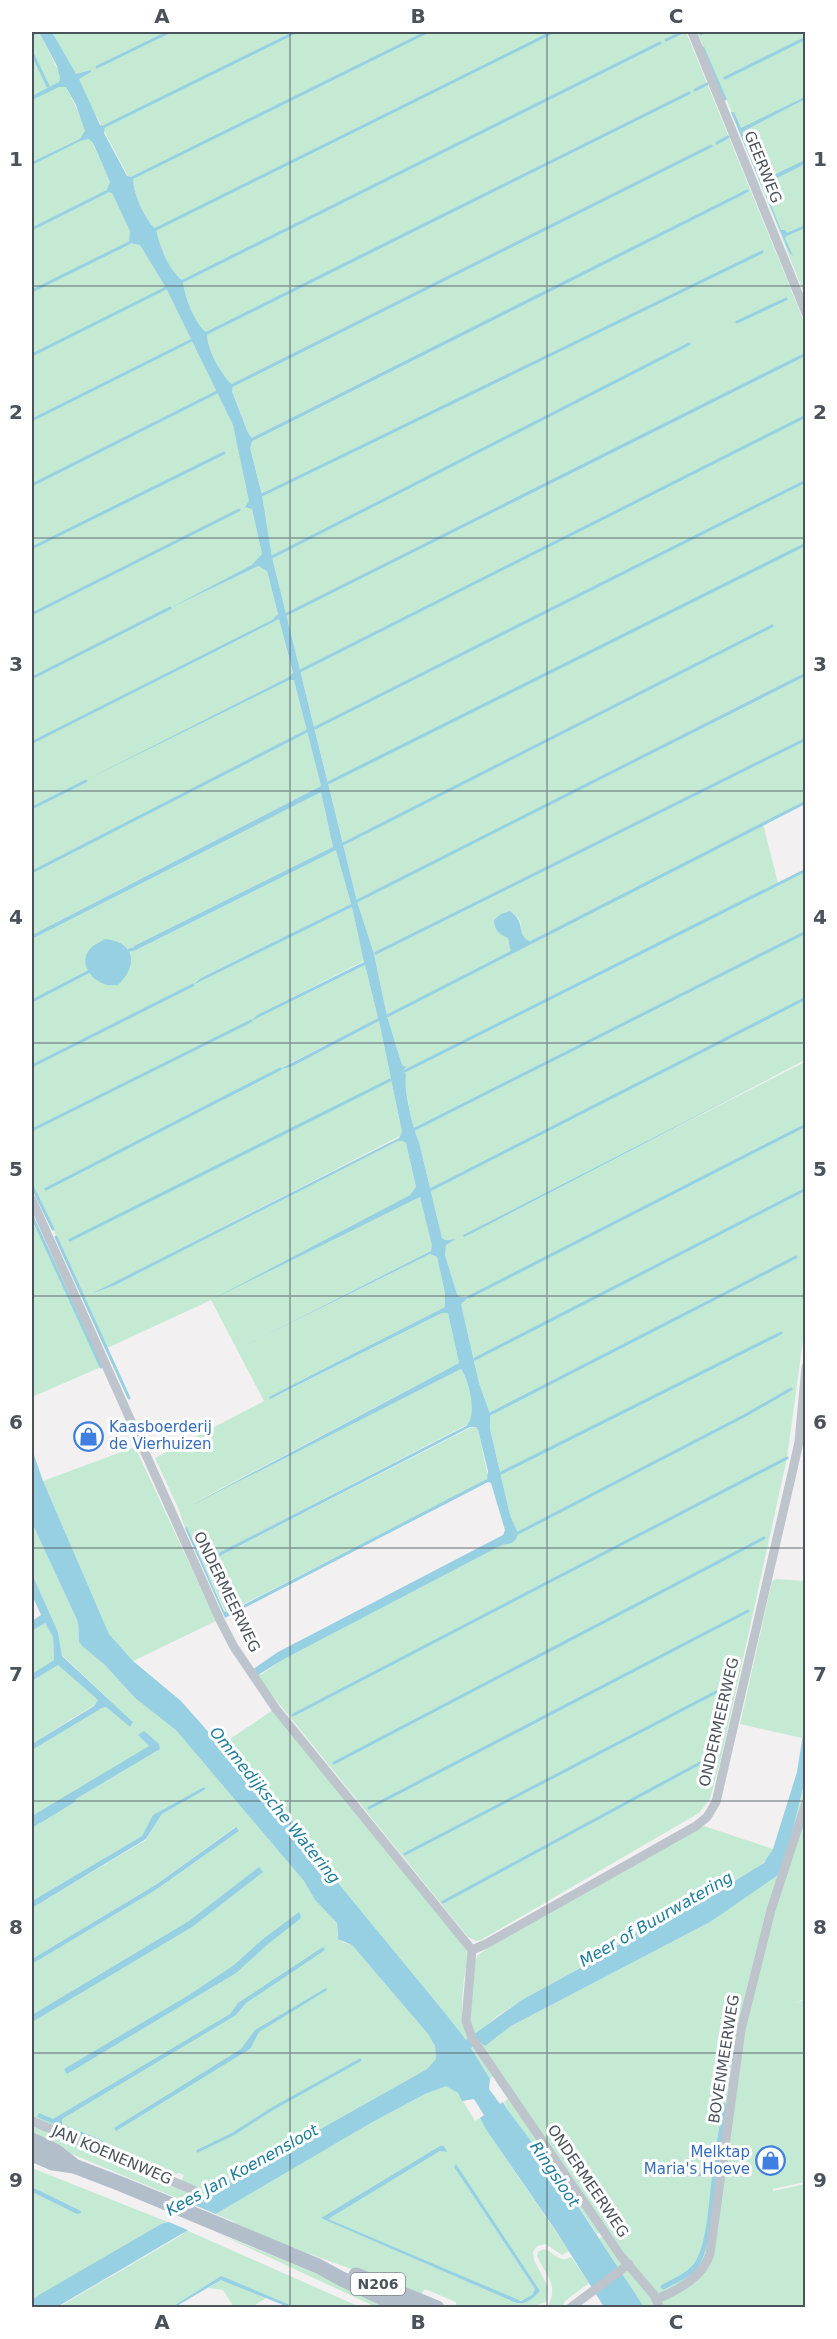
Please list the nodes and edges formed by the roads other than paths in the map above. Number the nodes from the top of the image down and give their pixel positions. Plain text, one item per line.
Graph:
1 (692, 32) edge
2 (806, 313) edge
3 (32, 1200) edge
4 (806, 1367) edge
5 (806, 1803) edge
6 (472, 1950) junction
7 (32, 2121) edge
8 (32, 2140) edge
9 (32, 2154) edge
10 (74, 2166) junction
11 (193, 2190) dead end
12 (629, 2264) junction
13 (318, 2265) junction
14 (658, 2303) edge
15 (404, 2307) edge
16 (437, 2307) edge
17 (570, 2307) edge

1 - 2 street, GEERWEG
3 - 6 street, ONDERMEERWEG
4 - 6 street, ONDERMEERWEG
5 - 14 street, BOVENMEERWEG
6 - 12 street, ONDERMEERWEG
7 - 11 street, JAN KOENENWEG
8 - 10 main road, JAN KOENENWEG / N206
9 - 10 main road, JAN KOENENWEG / N206
10 - 13 main road, JAN KOENENWEG / N206
12 - 14 street, BOVENMEERWEG
12 - 17 street
13 - 15 main road, JAN KOENENWEG / N206
13 - 16 main road, JAN KOENENWEG / N206

